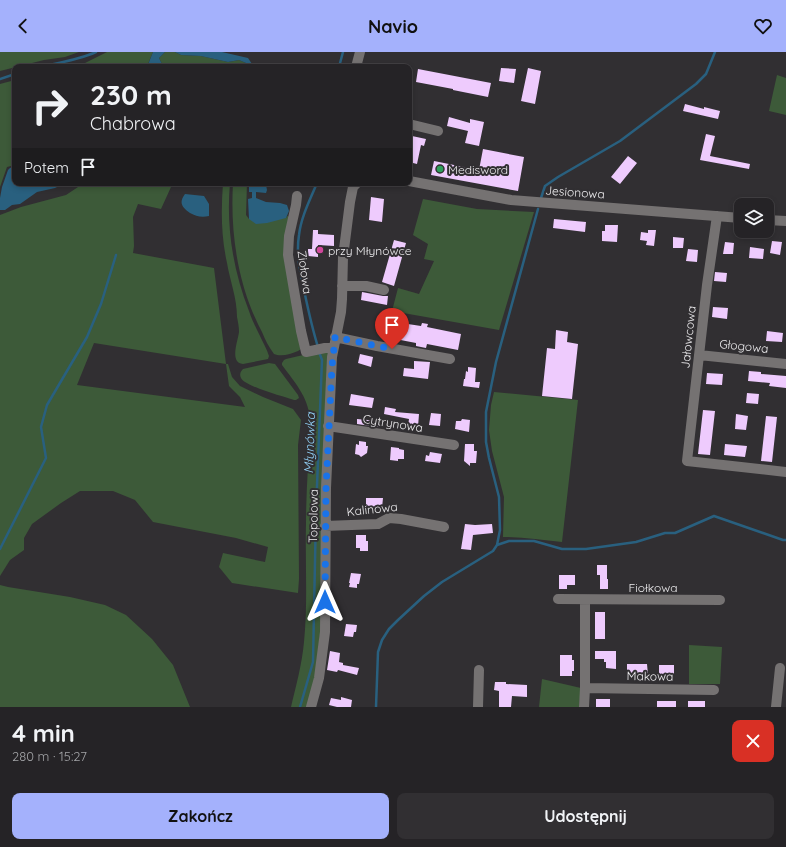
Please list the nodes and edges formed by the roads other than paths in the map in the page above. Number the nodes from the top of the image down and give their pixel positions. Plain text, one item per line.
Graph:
1 (360, 52) edge
2 (357, 64) edge
3 (412, 125) edge
4 (438, 131) dead end
5 (412, 182) edge
6 (354, 186) edge
7 (297, 196) dead end
8 (717, 216) junction
9 (734, 217) edge
10 (774, 220) edge
11 (786, 221) edge
12 (342, 286) junction
13 (384, 290) dead end
14 (335, 337) junction
15 (329, 348) junction
16 (699, 354) junction
17 (450, 359) dead end
18 (786, 364) edge
19 (328, 426) junction
20 (454, 445) dead end
21 (786, 472) edge
22 (325, 526) junction
23 (444, 527) dead end
24 (558, 599) dead end
25 (585, 600) junction
26 (720, 600) dead end
27 (780, 668) dead end
28 (479, 670) dead end
29 (585, 688) junction
30 (714, 690) dead end
31 (311, 707) edge
32 (478, 707) edge
33 (584, 707) edge
34 (776, 707) edge

1 - 2 street
3 - 4 street
5 - 8 street, Jesionowa
6 - 12 street, Topolowa
7 - 15 street, Ziołowa
8 - 9 street, Jesionowa
8 - 16 street, Jałowcowa
10 - 11 street
12 - 13 street
12 - 14 street, Topolowa
14 - 15 street, Topolowa
14 - 17 street
15 - 19 street, Topolowa
16 - 18 street, Głogowa
16 - 21 street, Jałowcowa
19 - 20 street, Cytrynowa
19 - 22 street, Topolowa
22 - 23 street, Kalinowa
22 - 31 street, Topolowa
24 - 25 street, Fiołkowa
25 - 26 street, Fiołkowa
25 - 29 street
27 - 34 street
28 - 32 street
29 - 30 street, Makowa
29 - 33 street

